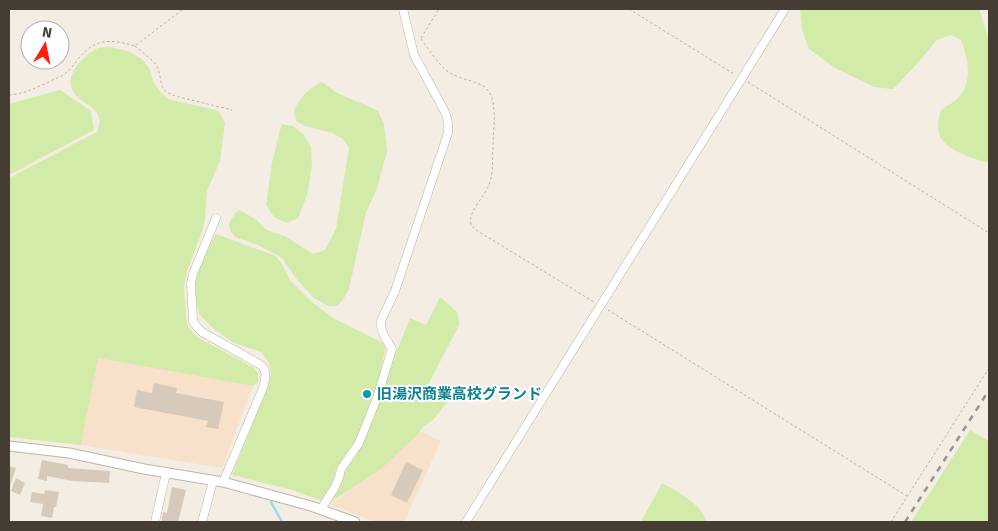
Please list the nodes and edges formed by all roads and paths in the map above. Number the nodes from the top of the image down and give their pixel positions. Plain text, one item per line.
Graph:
1 (183, 9) edge
2 (403, 9) edge
3 (439, 9) edge
4 (629, 9) edge
5 (785, 9) edge
6 (134, 46) junction
7 (742, 78) junction
8 (9, 95) edge
9 (232, 110) dead end
10 (216, 218) dead end
11 (989, 233) edge
12 (600, 306) junction
13 (989, 368) edge
14 (9, 446) edge
15 (166, 472) junction
16 (213, 481) junction
17 (223, 482) junction
18 (907, 496) junction
19 (321, 509) junction
20 (155, 522) edge
21 (202, 522) edge
22 (355, 522) edge
23 (466, 522) edge
24 (891, 522) edge

1 - 6 path
2 - 19 street
3 - 12 path
4 - 7 path
5 - 7 street
6 - 8 path
6 - 9 path
7 - 11 path
7 - 12 street
10 - 17 street
12 - 18 path
12 - 23 street
13 - 18 path
14 - 15 street
15 - 16 street
15 - 20 street
16 - 17 street
16 - 21 street
17 - 19 street
18 - 24 path
19 - 22 street

